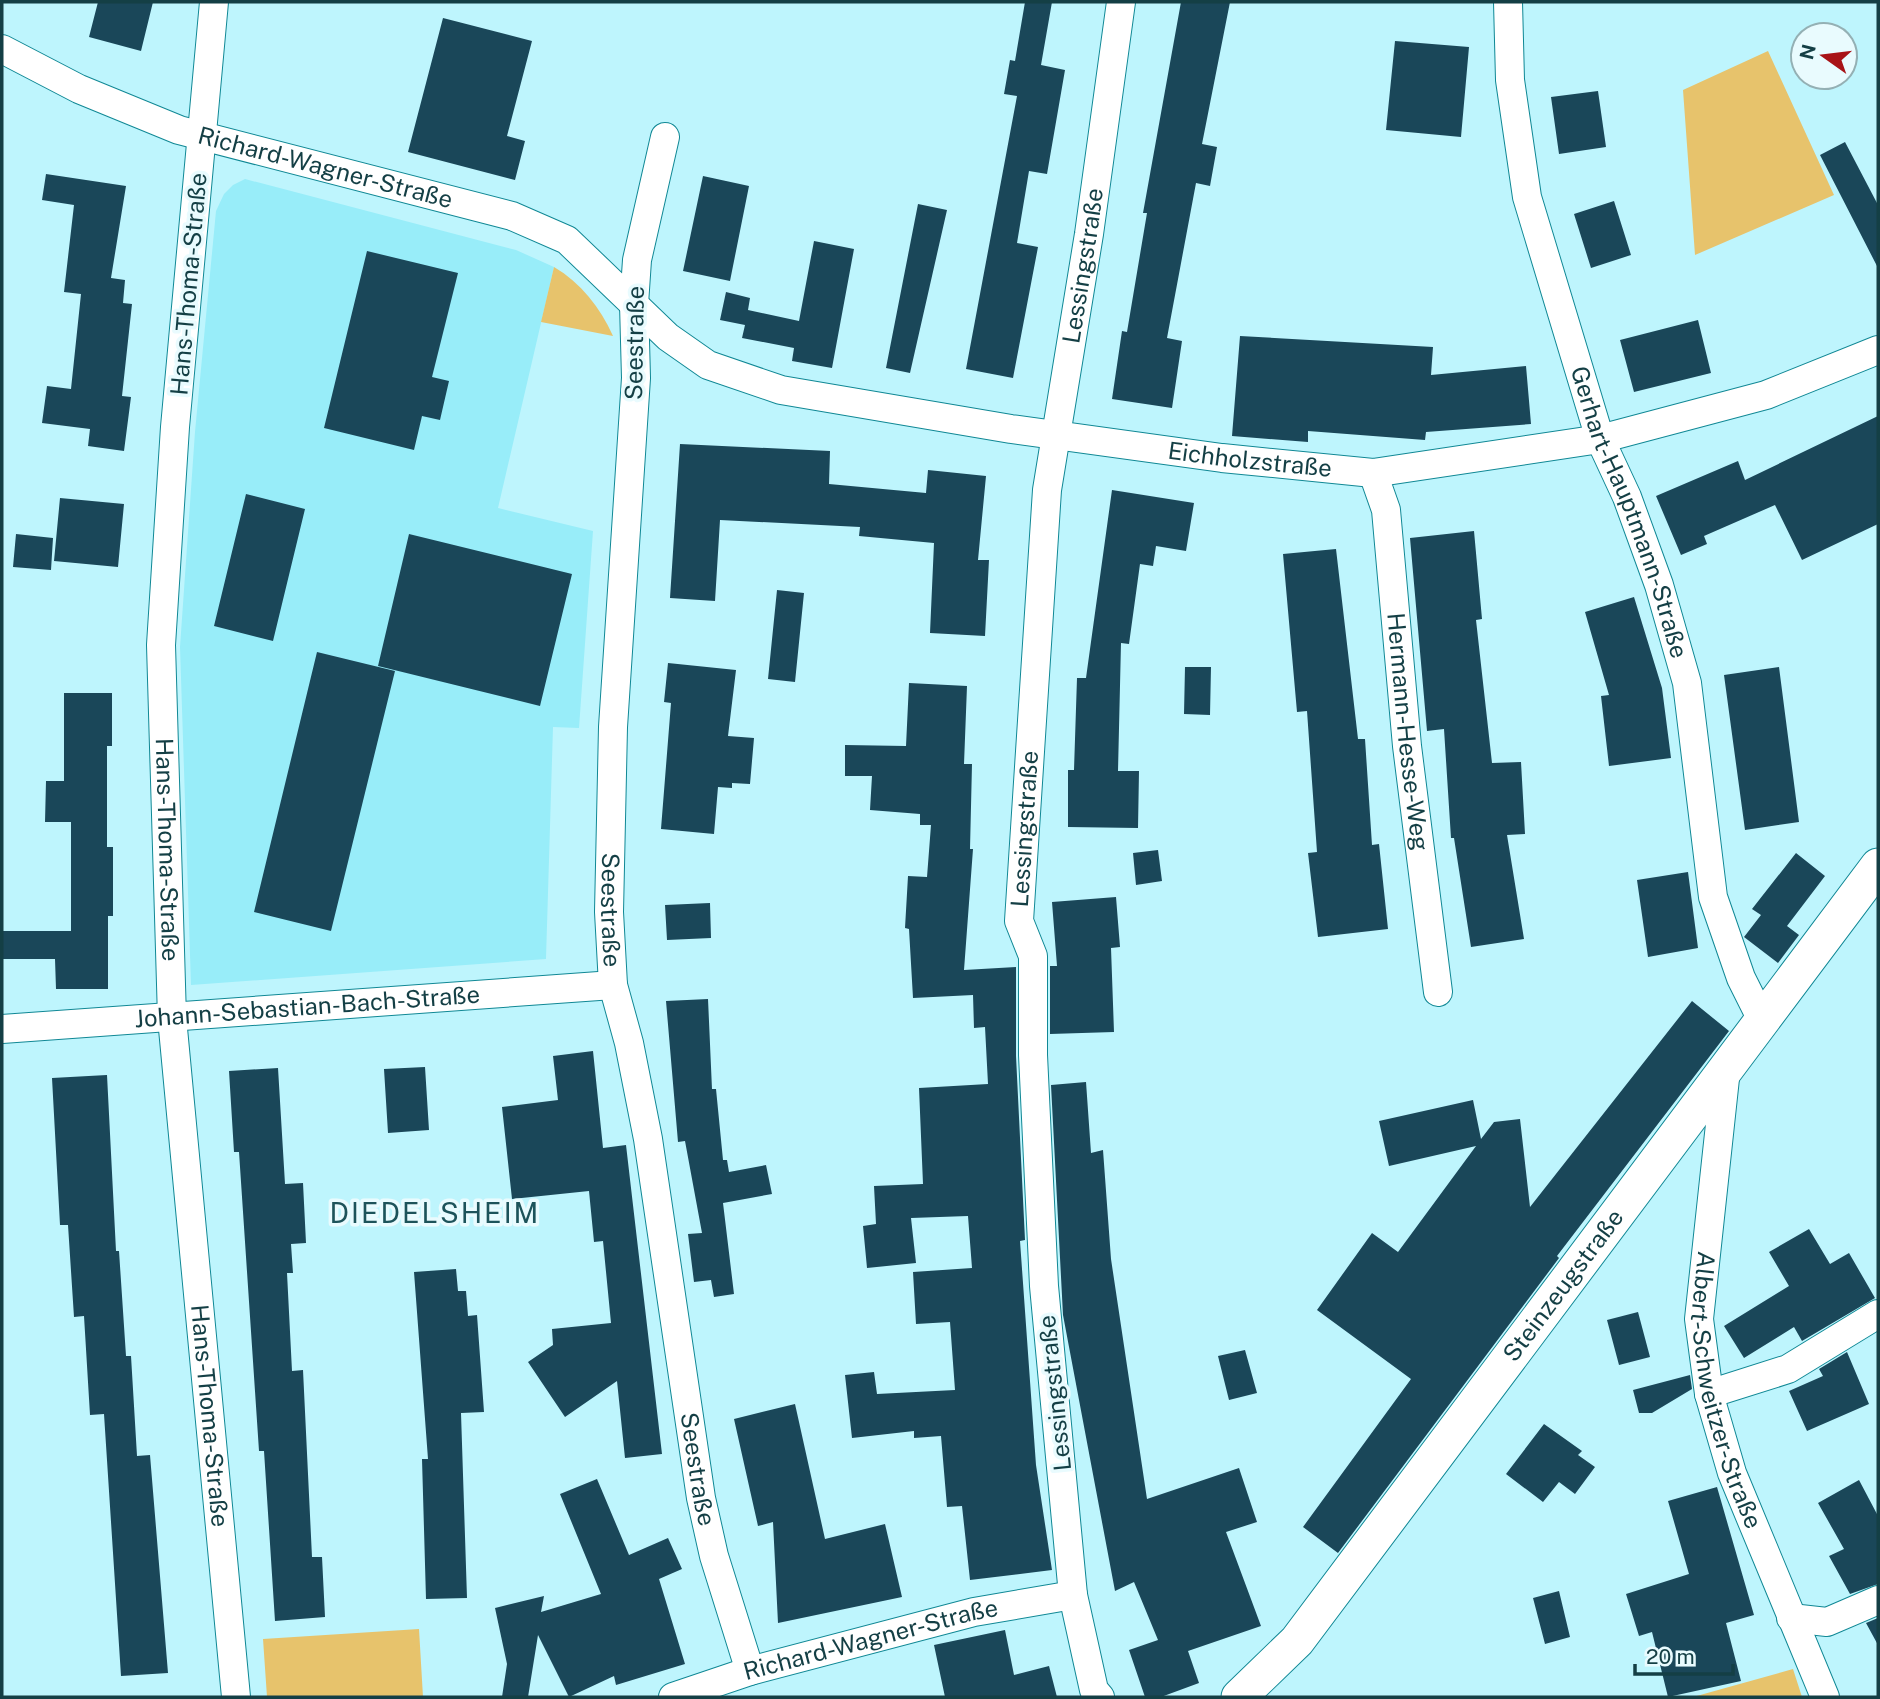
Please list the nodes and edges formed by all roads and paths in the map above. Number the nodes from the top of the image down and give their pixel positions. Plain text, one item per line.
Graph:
1 (214, 2) edge
2 (1121, 2) edge
3 (1508, 2) edge
4 (2, 48) edge
5 (202, 135) junction
6 (665, 137) dead end
7 (634, 304) junction
8 (1878, 350) edge
9 (1054, 433) junction
10 (1600, 439) junction
11 (1373, 473) junction
12 (1878, 866) edge
13 (613, 985) junction
14 (1438, 992) dead end
15 (172, 1018) junction
16 (1762, 1020) junction
17 (2, 1029) edge
18 (1726, 1069) junction
19 (1878, 1314) edge
20 (1709, 1394) junction
21 (1073, 1595) junction
22 (1878, 1600) edge
23 (1791, 1618) junction
24 (750, 1671) junction
25 (236, 1697) edge
26 (673, 1697) edge
27 (1100, 1697) edge
28 (1239, 1697) edge
29 (1825, 1697) edge

1 - 5 street, Hans-Thoma-Straße
2 - 9 street, Lessingstraße
3 - 10 street, Gerhart-Hauptmann-Straße
4 - 5 street, Richard-Wagner-Straße
5 - 7 street, Richard-Wagner-Straße
5 - 15 street, Hans-Thoma-Straße
6 - 7 street, Seestraße
7 - 9 street, Eichholzstraße
7 - 13 street, Seestraße
8 - 10 street, Eichholzstraße
9 - 11 street, Eichholzstraße
9 - 21 street, Lessingstraße
10 - 11 street, Eichholzstraße
10 - 16 street, Gerhart-Hauptmann-Straße
11 - 14 street, Hermann-Hesse-Weg
12 - 16 street, Steinzeugstraße
13 - 15 street, Johann-Sebastian-Bach-Straße
13 - 24 street, Seestraße
15 - 17 street, Johann-Sebastian-Bach-Straße
15 - 25 street, Hans-Thoma-Straße
16 - 18 street, Steinzeugstraße
18 - 20 street, Albert-Schweitzer-Straße
18 - 28 street, Steinzeugstraße
19 - 20 street
20 - 23 street, Albert-Schweitzer-Straße
21 - 24 street, Richard-Wagner-Straße
21 - 27 street, Lessingstraße
22 - 23 street
23 - 29 street, Albert-Schweitzer-Straße
24 - 26 street, Richard-Wagner-Straße

